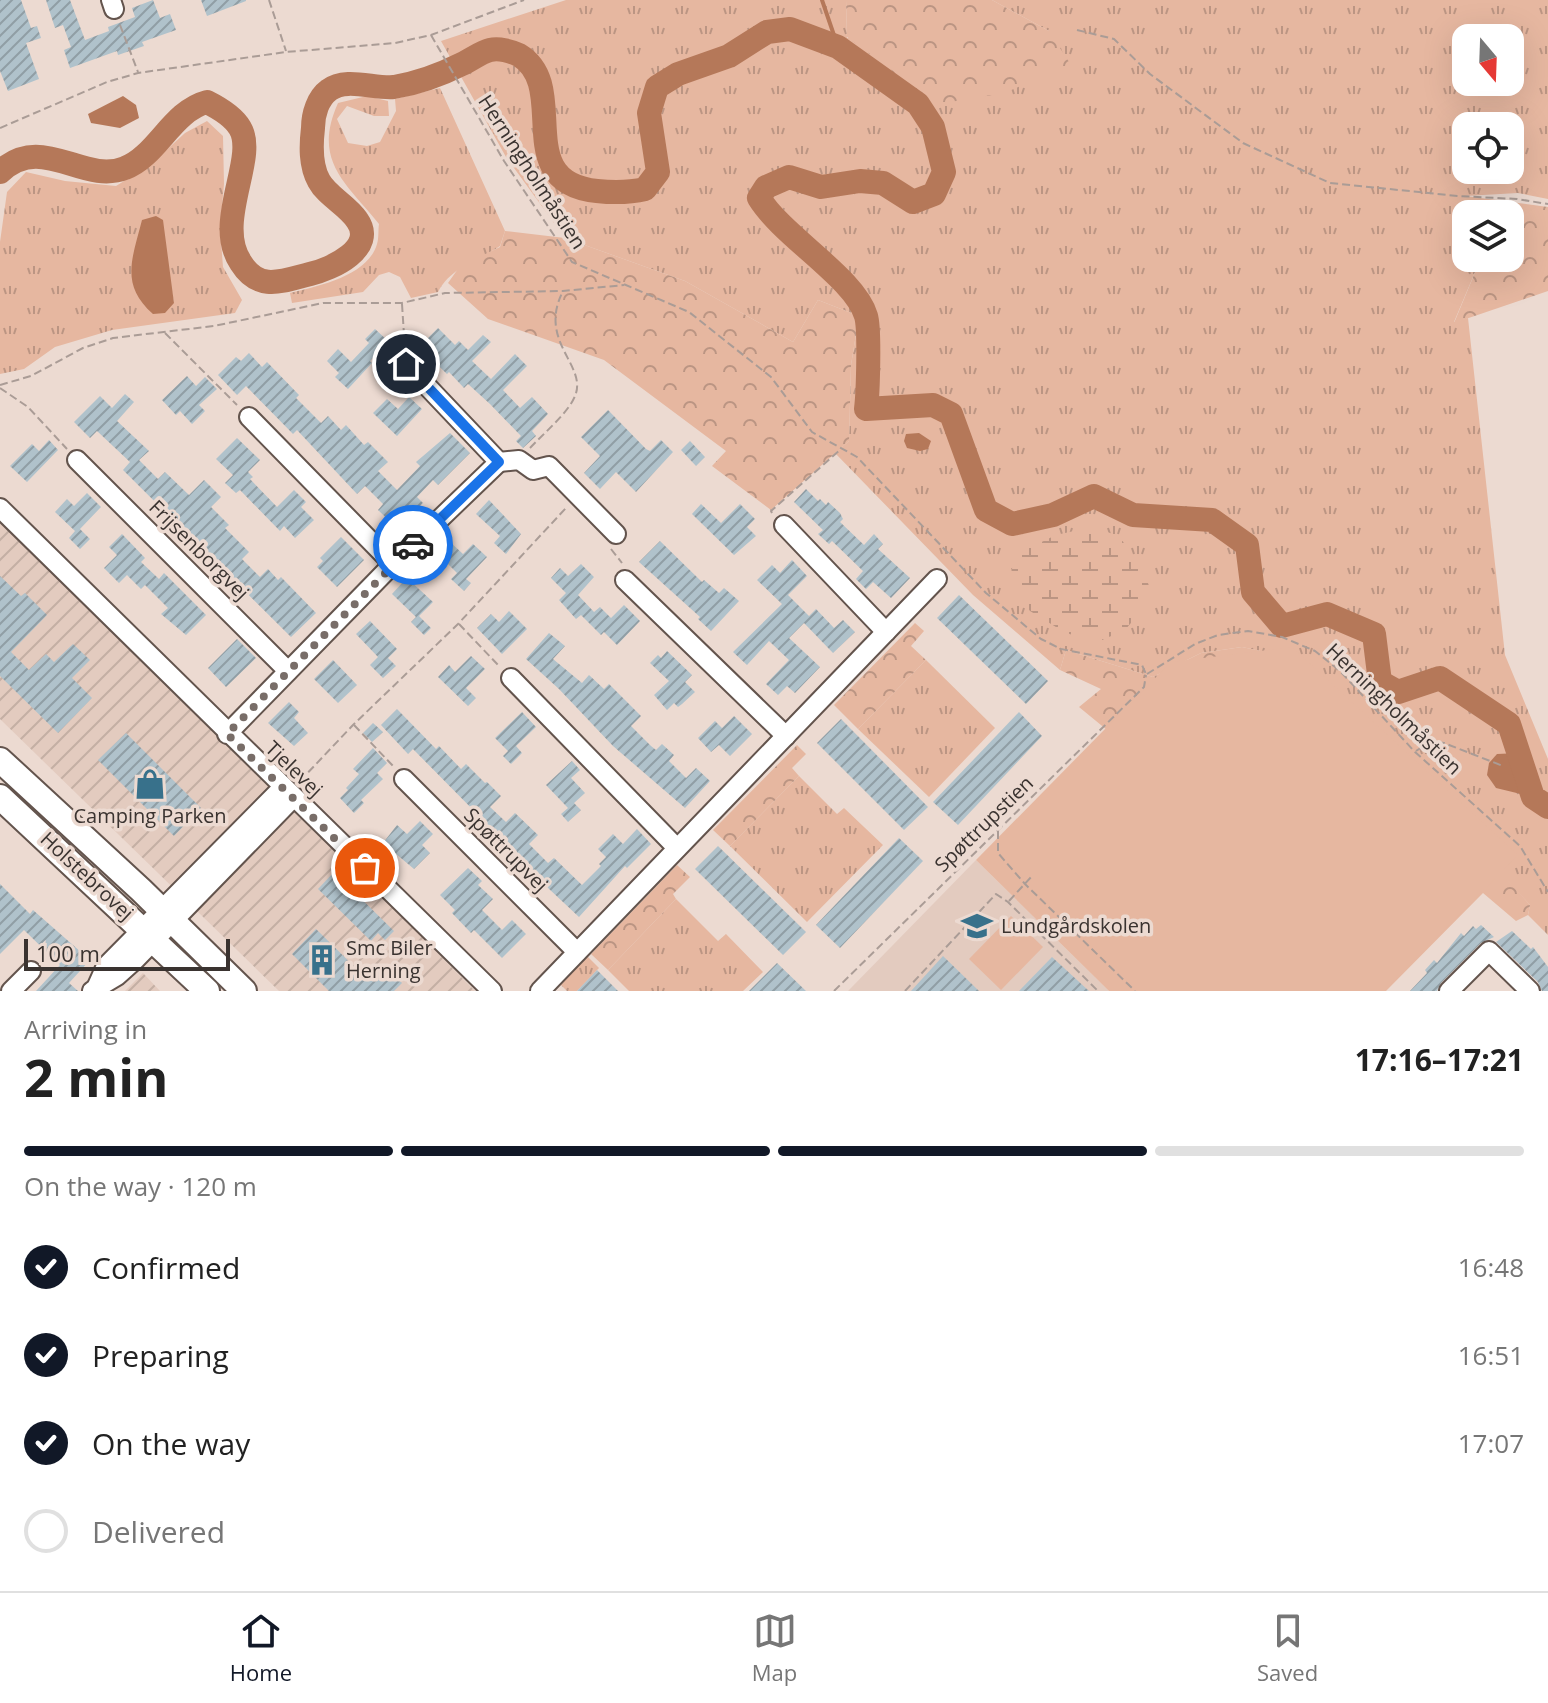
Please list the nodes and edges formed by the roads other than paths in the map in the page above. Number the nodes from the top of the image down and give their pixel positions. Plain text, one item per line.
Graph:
1 (406, 364) road end
2 (249, 417) road end
3 (77, 460) road end
4 (499, 462) junction
5 (0, 508) edge
6 (784, 525) road end
7 (613, 541) road end
8 (393, 564) junction
9 (937, 579) dead end
10 (625, 580) road end
11 (886, 632) junction
12 (288, 671) junction
13 (511, 678) road end
14 (227, 734) junction
15 (786, 736) junction
16 (0, 760) edge
17 (404, 779) road end
18 (288, 793) junction
19 (0, 797) edge
20 (677, 848) junction
21 (167, 916) junction
22 (149, 934) junction
23 (577, 952) junction
24 (31, 971) dead end
25 (95, 988) edge
26 (11, 991) edge
27 (207, 991) edge
28 (244, 991) edge
29 (492, 991) edge
30 (540, 991) edge
31 (1449, 991) edge
32 (1530, 991) edge

1 - 4 street
2 - 8 street
3 - 12 street, Frijsenborgvej
4 - 7 street
4 - 8 street
5 - 14 street, Tjelevej
6 - 11 street
8 - 12 street
9 - 11 street
10 - 15 street
11 - 15 street
12 - 14 street
13 - 20 street
14 - 18 street, Tjelevej
15 - 20 street
16 - 21 main road, Holstebrovej
17 - 23 street, Spøttrupvej
18 - 21 street
18 - 29 street, Tjelevej
19 - 22 main road, Holstebrovej
20 - 23 street
21 - 22 street
21 - 28 main road, Holstebrovej
22 - 25 street
22 - 27 main road, Holstebrovej
23 - 30 street
24 - 26 street
31 - 32 street

